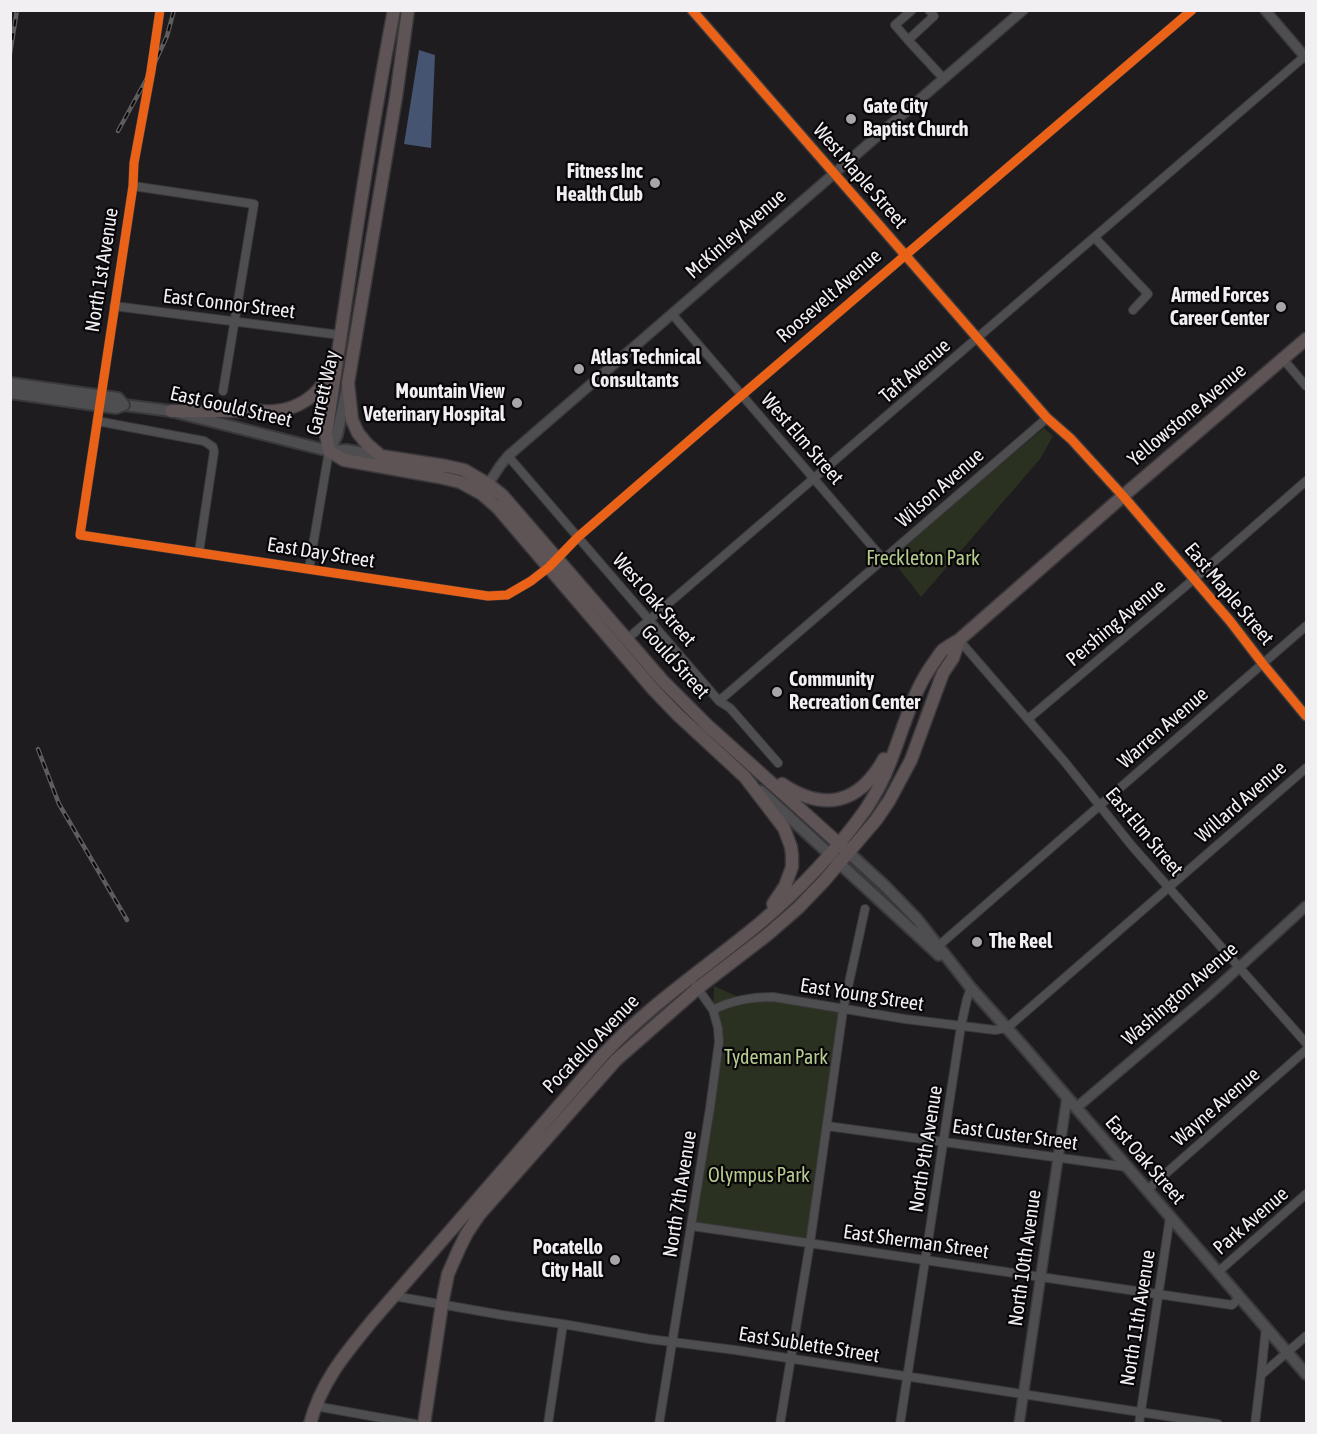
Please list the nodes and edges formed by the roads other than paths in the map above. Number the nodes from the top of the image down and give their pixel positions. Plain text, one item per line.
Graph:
1 (160, 10) edge
2 (394, 10) edge
3 (408, 10) edge
4 (692, 10) edge
5 (912, 10) edge
6 (929, 10) edge
7 (1023, 10) edge
8 (1192, 10) edge
9 (1265, 10) edge
10 (908, 40) junction
11 (1306, 57) edge
12 (944, 79) junction
13 (834, 174) junction
14 (133, 186) junction
15 (1095, 238) junction
16 (905, 255) junction
17 (114, 306) junction
18 (1133, 310) dead end
19 (672, 314) junction
20 (235, 321) junction
21 (340, 335) junction
22 (978, 338) junction
23 (1306, 339) edge
24 (338, 358) junction
25 (1283, 359) junction
26 (10, 383) edge
27 (348, 383) junction
28 (1306, 386) edge
29 (223, 391) dead end
30 (10, 393) edge
31 (742, 395) junction
32 (124, 405) junction
33 (171, 411) junction
34 (1047, 418) junction
35 (97, 421) junction
36 (329, 451) junction
37 (381, 456) junction
38 (508, 456) junction
39 (814, 479) junction
40 (1306, 481) edge
41 (485, 489) junction
42 (1123, 496) junction
43 (80, 535) joint
44 (578, 537) junction
45 (199, 552) junction
46 (883, 559) junction
47 (553, 563) junction
48 (309, 569) junction
49 (1194, 579) junction
50 (650, 620) junction
51 (1306, 626) edge
52 (627, 639) junction
53 (959, 640) junction
54 (1263, 664) junction
55 (719, 701) junction
56 (1306, 716) edge
57 (1028, 719) junction
58 (901, 733) junction
59 (737, 753) junction
60 (778, 763) dead end
61 (1306, 768) edge
62 (746, 777) junction
63 (1100, 806) junction
64 (844, 848) junction
65 (835, 858) junction
66 (1169, 886) junction
67 (1306, 906) edge
68 (865, 909) dead end
69 (760, 922) junction
70 (936, 948) junction
71 (1238, 967) junction
72 (694, 983) junction
73 (971, 988) junction
74 (713, 1010) junction
75 (843, 1010) junction
76 (961, 1026) junction
77 (1007, 1028) junction
78 (1306, 1043) edge
79 (1306, 1050) edge
80 (1067, 1097) junction
81 (1076, 1108) junction
82 (827, 1126) junction
83 (943, 1143) junction
84 (1058, 1158) junction
85 (1127, 1167) junction
86 (1147, 1190) junction
87 (1306, 1194) edge
88 (1170, 1216) junction
89 (692, 1226) junction
90 (810, 1243) junction
91 (926, 1260) junction
92 (1218, 1272) junction
93 (1041, 1276) junction
94 (1158, 1294) junction
95 (394, 1296) junction
96 (1240, 1297) junction
97 (442, 1304) junction
98 (563, 1324) junction
99 (1266, 1327) junction
100 (1306, 1336) edge
101 (672, 1342) junction
102 (1288, 1352) junction
103 (790, 1359) junction
104 (1306, 1374) edge
105 (1261, 1375) junction
106 (907, 1377) junction
107 (1023, 1394) junction
108 (315, 1406) junction
109 (1140, 1412) junction
110 (310, 1424) edge
111 (415, 1424) edge
112 (424, 1424) edge
113 (548, 1424) edge
114 (659, 1424) edge
115 (780, 1424) edge
116 (900, 1424) edge
117 (1019, 1424) edge
118 (1138, 1424) edge
119 (1218, 1424) edge
120 (1255, 1424) edge

1 - 14 street, North 1st Avenue
2 - 21 main road, Garrett Way
3 - 27 main road, Garrett Way
4 - 13 street, West Maple Street
5 - 10 street
6 - 10 street
7 - 12 street, McKinley Avenue
8 - 16 street, Roosevelt Avenue
9 - 11 street
10 - 12 street
11 - 15 street, Taft Avenue
12 - 13 street, McKinley Avenue
13 - 16 street, West Maple Street
13 - 19 street, McKinley Avenue
14 - 17 street, North 1st Avenue
14 - 20 street
15 - 18 street
15 - 22 street, Taft Avenue
16 - 22 street, West Maple Street
16 - 31 street, Roosevelt Avenue
17 - 20 street, East Connor Street
17 - 35 street, North 1st Avenue
19 - 31 street, West Elm Street
19 - 38 street, McKinley Avenue
20 - 21 street, East Connor Street
20 - 29 street
21 - 24 main road, Garrett Way
22 - 34 street, West Maple Street
22 - 39 street, Taft Avenue
23 - 25 main road, Yellowstone Avenue
24 - 33 main road
24 - 36 main road, Garrett Way
25 - 28 street
25 - 42 main road, Yellowstone Avenue
26 - 32 main road, East Gould Street, bridge
27 - 36 main road, Garrett Way
27 - 37 main road
30 - 32 main road, East Gould Street, bridge
31 - 39 street, West Elm Street
31 - 44 street, Roosevelt Avenue
32 - 33 main road, East Gould Street
33 - 36 main road, East Gould Street
34 - 42 street, West Maple Street
34 - 46 street, Wilson Avenue
35 - 43 street, North 1st Avenue
35 - 45 street
36 - 37 main road, East Gould Street
36 - 41 main road, East Gould Street
36 - 48 street
37 - 41 main road, East Gould Street
38 - 41 street, McKinley Avenue
38 - 44 street, West Oak Street
39 - 46 street, West Elm Street
39 - 50 street, Taft Avenue
40 - 49 street, Pershing Avenue
41 - 47 main road, Gould Street
42 - 49 street, East Maple Street
42 - 53 main road, Yellowstone Avenue
43 - 45 street, East Day Street
44 - 47 street, Roosevelt Avenue
44 - 50 street, West Oak Street
45 - 48 street, East Day Street
46 - 55 street, Wilson Avenue
47 - 48 street, East Day Street
47 - 52 main road, Gould Street
47 - 62 main road, Gould Street
49 - 54 street, East Maple Street
49 - 57 street, Pershing Avenue
50 - 52 street, Taft Avenue
50 - 55 street, West Oak Street
51 - 54 street, Warren Avenue
52 - 59 main road, Gould Street
53 - 57 street, East Elm Street
53 - 58 main road, Yellowstone Avenue
53 - 64 main road, Yellowstone Avenue
54 - 56 street, East Maple Street
54 - 63 street, Warren Avenue
55 - 60 street, West Oak Street
57 - 63 street, East Elm Street
58 - 59 main road
58 - 64 main road, Yellowstone Avenue
59 - 64 main road, Gould Street
61 - 66 street, Willard Avenue
62 - 65 main road, Gould Street
62 - 69 main road
63 - 66 street, East Elm Street
63 - 70 street, Warren Avenue
64 - 65 main road, Pocatello Avenue
64 - 70 main road, East Oak Street
65 - 69 main road, Pocatello Avenue
65 - 70 main road, East Oak Street
65 - 72 main road, Pocatello Avenue
66 - 71 street, East Elm Street
66 - 77 street, Willard Avenue
67 - 71 street, Washington Avenue
68 - 75 street
69 - 72 main road, Pocatello Avenue
70 - 73 main road, East Oak Street
71 - 78 street, East Elm Street
71 - 81 street, Washington Avenue
72 - 74 street, North 7th Avenue
72 - 95 main road, Pocatello Avenue
72 - 97 main road, Pocatello Avenue
73 - 76 street, North 9th Avenue
73 - 77 main road, East Oak Street
74 - 75 street, East Young Street
74 - 89 street, North 7th Avenue
75 - 76 street, East Young Street
75 - 82 street
76 - 77 street, East Young Street
76 - 83 street, North 9th Avenue
77 - 80 main road, East Oak Street
79 - 86 street, Wayne Avenue
80 - 81 main road, East Oak Street
80 - 84 street, North 10th Avenue
81 - 85 main road, East Oak Street
82 - 83 street, East Custer Street
82 - 90 street
83 - 84 street, East Custer Street
83 - 91 street, North 9th Avenue
84 - 85 street, East Custer Street
84 - 93 street, North 10th Avenue
85 - 86 main road, East Oak Street
86 - 88 main road, East Oak Street
87 - 92 street, Park Avenue
88 - 92 main road, East Oak Street
88 - 94 street, North 11th Avenue
89 - 90 street, East Sherman Street
89 - 101 street, North 7th Avenue
90 - 91 street, East Sherman Street
90 - 103 street
91 - 93 street, East Sherman Street
91 - 106 street, North 9th Avenue
92 - 96 main road, East Oak Street
93 - 94 street, East Sherman Street
93 - 107 street, North 10th Avenue
94 - 96 street, East Sherman Street
94 - 109 street, North 11th Avenue
95 - 97 street, East Sublette Street
95 - 108 main road, Pocatello Avenue
96 - 99 main road, East Oak Street
97 - 98 street, East Sublette Street
97 - 112 main road, Pocatello Avenue
98 - 101 street, East Sublette Street
98 - 113 street
99 - 102 main road, East Oak Street
99 - 105 street
100 - 102 street
101 - 103 street, East Sublette Street
101 - 114 street, North 7th Avenue
102 - 104 main road, East Oak Street
102 - 105 street
103 - 106 street, East Sublette Street
103 - 115 street
105 - 120 street
106 - 107 street, East Sublette Street
106 - 116 street, North 9th Avenue
107 - 109 street, East Sublette Street
107 - 117 street, North 10th Avenue
108 - 110 main road, Pocatello Avenue
108 - 111 street
109 - 118 street, North 11th Avenue
109 - 119 street, East Sublette Street

